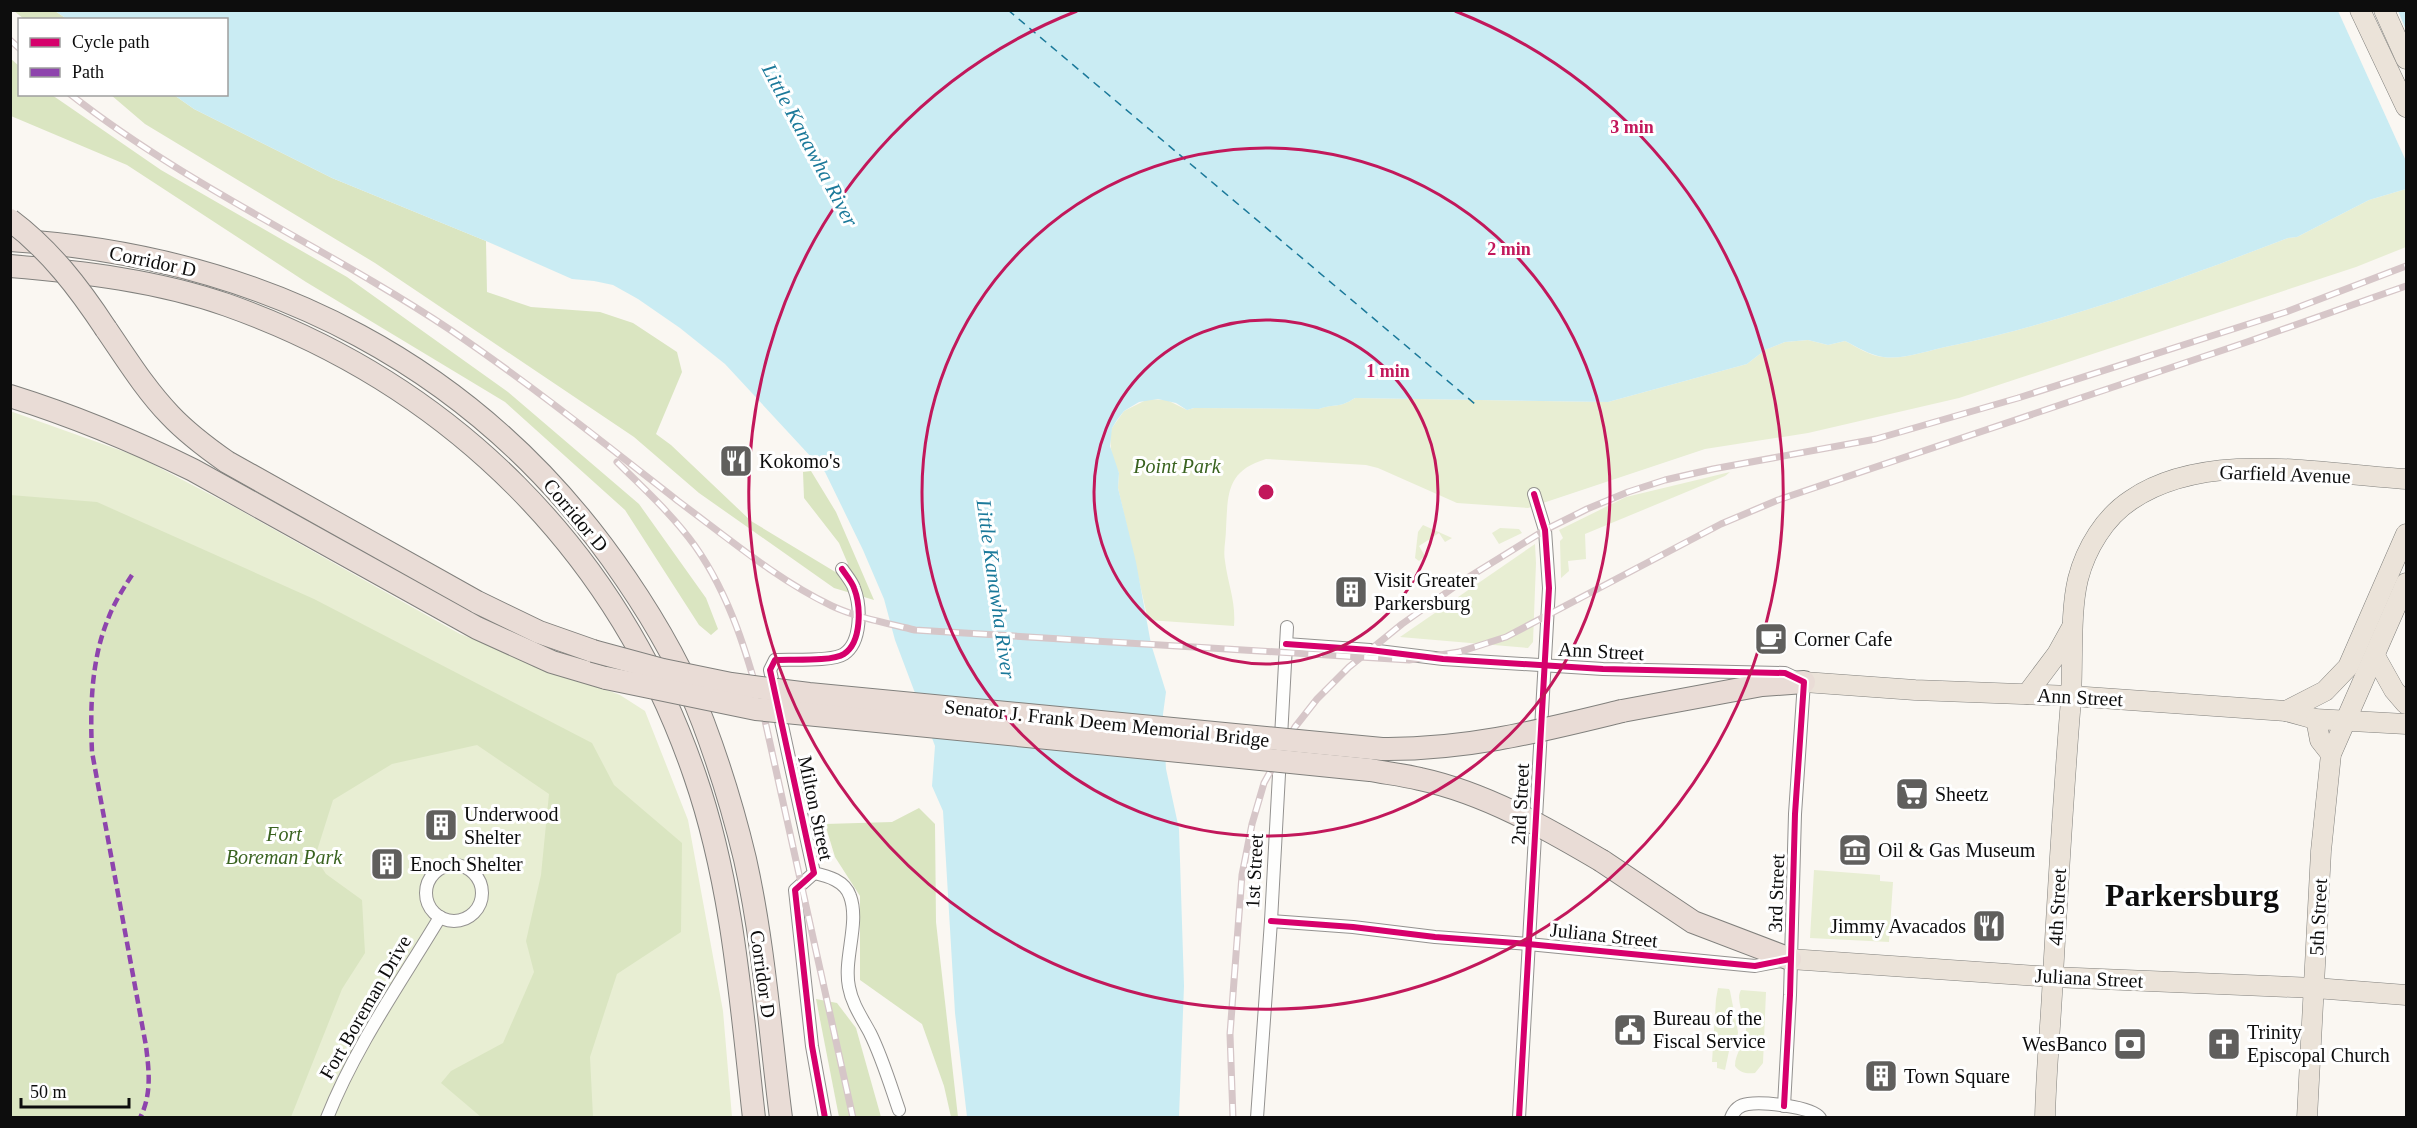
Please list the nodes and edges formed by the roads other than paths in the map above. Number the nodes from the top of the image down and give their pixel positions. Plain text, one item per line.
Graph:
1 (2360, 10) edge
2 (2384, 10) edge
3 (2406, 59) edge
4 (2406, 107) edge
5 (10, 220) edge
6 (10, 240) edge
7 (10, 266) edge
8 (10, 396) edge
9 (2406, 479) edge
10 (1534, 494) dead end
11 (2406, 534) edge
12 (842, 569) dead end
13 (2403, 590) edge
14 (2074, 624) junction
15 (1287, 627) dead end
16 (1286, 644) junction
17 (2375, 656) junction
18 (1545, 664) junction
19 (1804, 682) junction
20 (2027, 694) junction
21 (2072, 696) junction
22 (2406, 704) edge
23 (2286, 711) junction
24 (2316, 719) junction
25 (2346, 721) junction
26 (2406, 724) edge
27 (2331, 754) junction
28 (814, 873) junction
29 (440, 917) junction
30 (1271, 921) junction
31 (1528, 944) junction
32 (1790, 959) junction
33 (2053, 977) junction
34 (2315, 988) junction
35 (2406, 994) edge
36 (1784, 1106) junction
37 (899, 1110) dead end
38 (327, 1118) edge
39 (754, 1118) edge
40 (781, 1118) edge
41 (825, 1118) edge
42 (1257, 1118) edge
43 (1518, 1118) edge
44 (1731, 1118) edge
45 (1820, 1118) edge
46 (2044, 1118) edge
47 (2307, 1118) edge

1 - 4 main road
2 - 3 main road
5 - 19 highway, Senator J. Frank Deem Memorial Bridge, bridge
6 - 40 highway, Corridor D
7 - 39 highway, Corridor D
8 - 32 highway, Senator J. Frank Deem Memorial Bridge, bridge
9 - 14 main road, Garfield Avenue
10 - 18 street, 2nd Street
11 - 23 main road
12 - 28 street, Milton Street
13 - 17 main road, 5th Street
14 - 20 main road
14 - 21 main road, Garfield Avenue
15 - 16 street, 1st Street
16 - 18 street, Ann Street
16 - 30 street, 1st Street
17 - 22 main road
17 - 25 main road, 5th Street
18 - 19 street, Ann Street
18 - 31 street, 2nd Street
19 - 20 main road, Ann Street
19 - 32 street, 3rd Street
20 - 21 main road, Ann Street
21 - 23 main road, Ann Street
21 - 33 main road, 4th Street
23 - 24 main road, Ann Street
24 - 25 main road, Ann Street
24 - 27 main road
25 - 26 main road, Ann Street
25 - 27 main road, 5th Street
27 - 34 main road, 5th Street
28 - 37 street
28 - 41 street, Milton Street
29 - 29 street
29 - 38 street, Fort Boreman Drive
30 - 31 street, Juliana Street
30 - 42 street, 1st Street
31 - 32 street, Juliana Street
31 - 43 street, 2nd Street
32 - 33 main road, Juliana Street
32 - 36 street, 3rd Street
33 - 34 main road, Juliana Street
33 - 46 main road, 4th Street
34 - 35 main road, Juliana Street
34 - 47 main road, 5th Street
36 - 44 street
36 - 45 street

